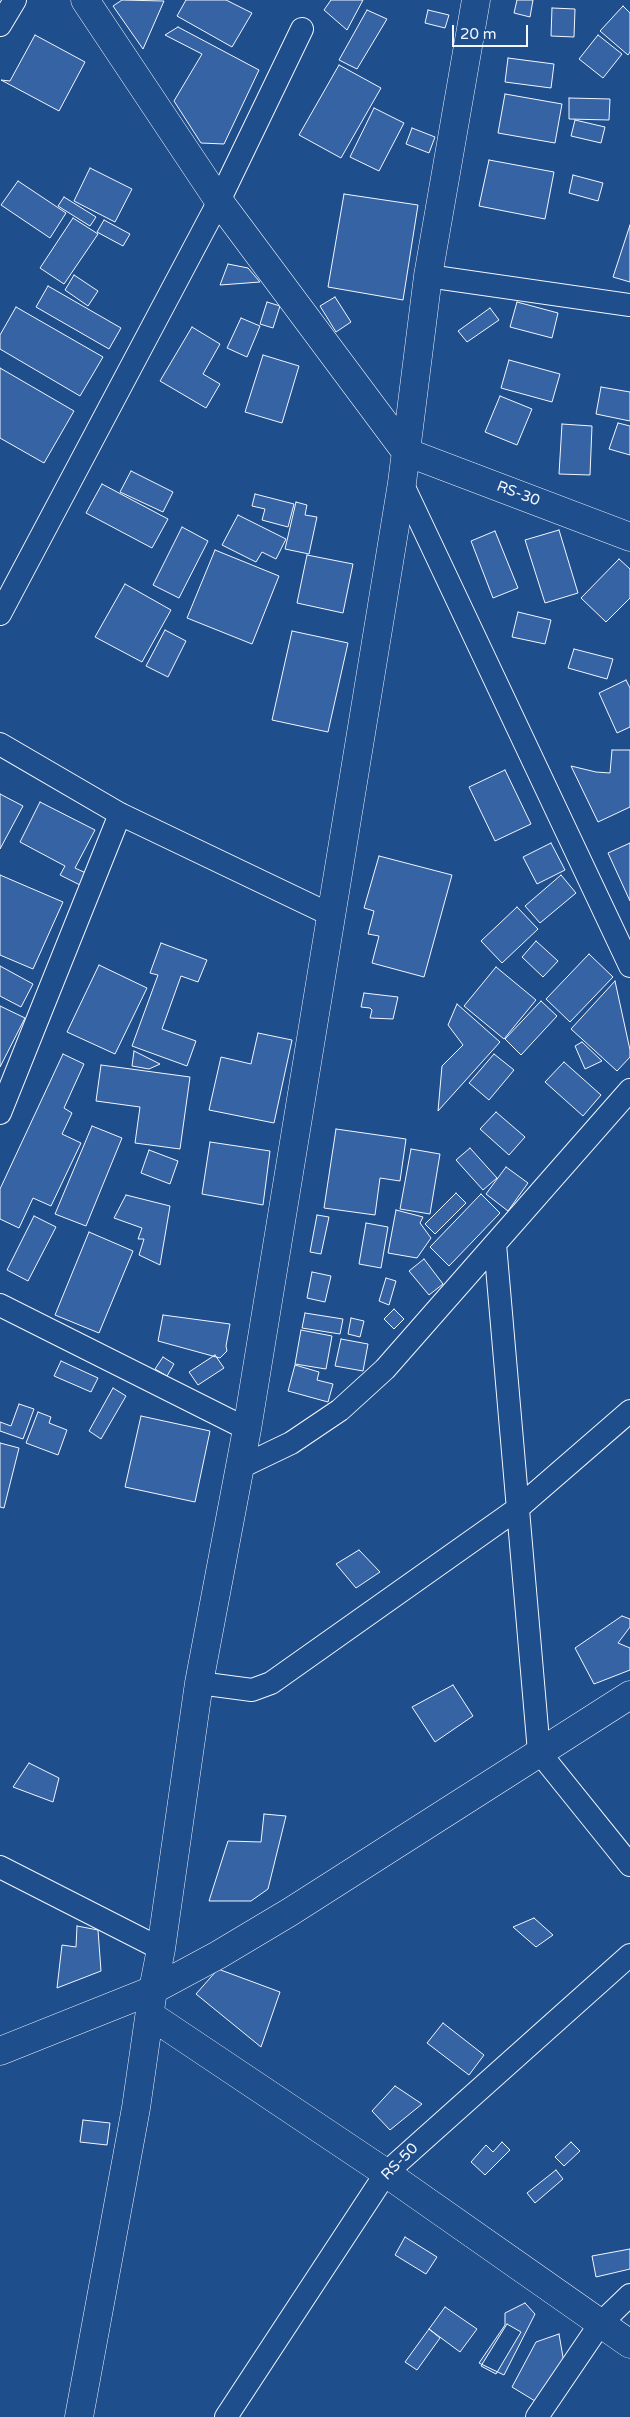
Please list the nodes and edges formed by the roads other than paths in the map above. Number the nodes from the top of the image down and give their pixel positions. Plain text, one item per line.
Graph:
1 (15, 0) edge
2 (85, 0) edge
3 (476, 0) edge
4 (0, 25) edge
5 (302, 29) dead end
6 (219, 201) junction
7 (428, 276) junction
8 (630, 305) edge
9 (406, 452) junction
10 (402, 483) junction
11 (630, 537) edge
12 (0, 614) edge
13 (0, 744) edge
14 (120, 814) junction
15 (331, 915) junction
16 (630, 966) edge
17 (630, 1090) edge
18 (0, 1113) edge
19 (495, 1244) junction
20 (0, 1305) edge
21 (630, 1411) edge
22 (247, 1430) junction
23 (241, 1467) junction
24 (517, 1509) junction
25 (199, 1683) junction
26 (630, 1695) edge
27 (539, 1752) junction
28 (630, 1865) edge
29 (0, 1867) edge
30 (161, 1950) junction
31 (630, 1955) edge
32 (152, 2003) junction
33 (0, 2051) edge
34 (386, 2173) junction
35 (630, 2295) edge
36 (600, 2324) junction
37 (630, 2344) edge
38 (79, 2417) edge
39 (226, 2417) edge
40 (537, 2417) edge

1 - 4 street
2 - 6 street
3 - 7 street
5 - 6 street
6 - 9 street
6 - 12 street
7 - 8 street
7 - 9 street
9 - 10 street
9 - 11 street, RS-30
10 - 15 street
10 - 16 street
13 - 14 street
14 - 15 street
14 - 18 street
15 - 22 street
17 - 19 street
19 - 23 street
19 - 24 street
20 - 22 street
21 - 24 street
22 - 23 street
23 - 25 street
24 - 25 street
24 - 27 street
25 - 30 street
26 - 27 street
27 - 28 street
27 - 32 street
29 - 30 street
30 - 32 street
31 - 34 street, RS-50
32 - 33 street
32 - 34 street
32 - 38 street
34 - 36 street
34 - 39 street, RS-50
35 - 36 street
36 - 37 street
36 - 40 street

